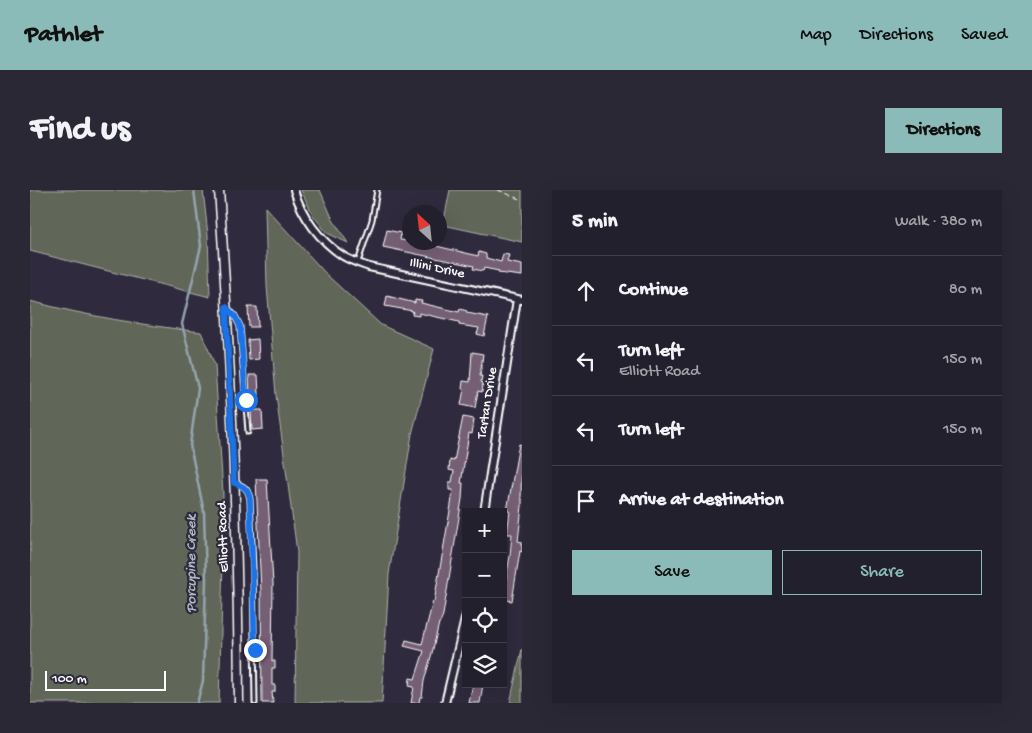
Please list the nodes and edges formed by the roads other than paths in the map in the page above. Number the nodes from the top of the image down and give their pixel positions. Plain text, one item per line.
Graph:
1 (218, 190) edge
2 (294, 190) edge
3 (377, 190) edge
4 (357, 262) junction
5 (519, 299) edge
6 (226, 307) junction
7 (248, 432) dead end
8 (234, 483) junction
9 (485, 508) edge
10 (462, 632) edge
11 (239, 703) edge
12 (255, 703) edge
13 (445, 703) edge

1 - 6 street, Elliott Road
2 - 4 street, Illini Drive
3 - 4 lane
4 - 5 street, Illini Drive
5 - 9 street, Tartan Drive
6 - 7 lane
6 - 8 street, Elliott Road
8 - 11 street, Elliott Road
8 - 12 lane
10 - 13 street

